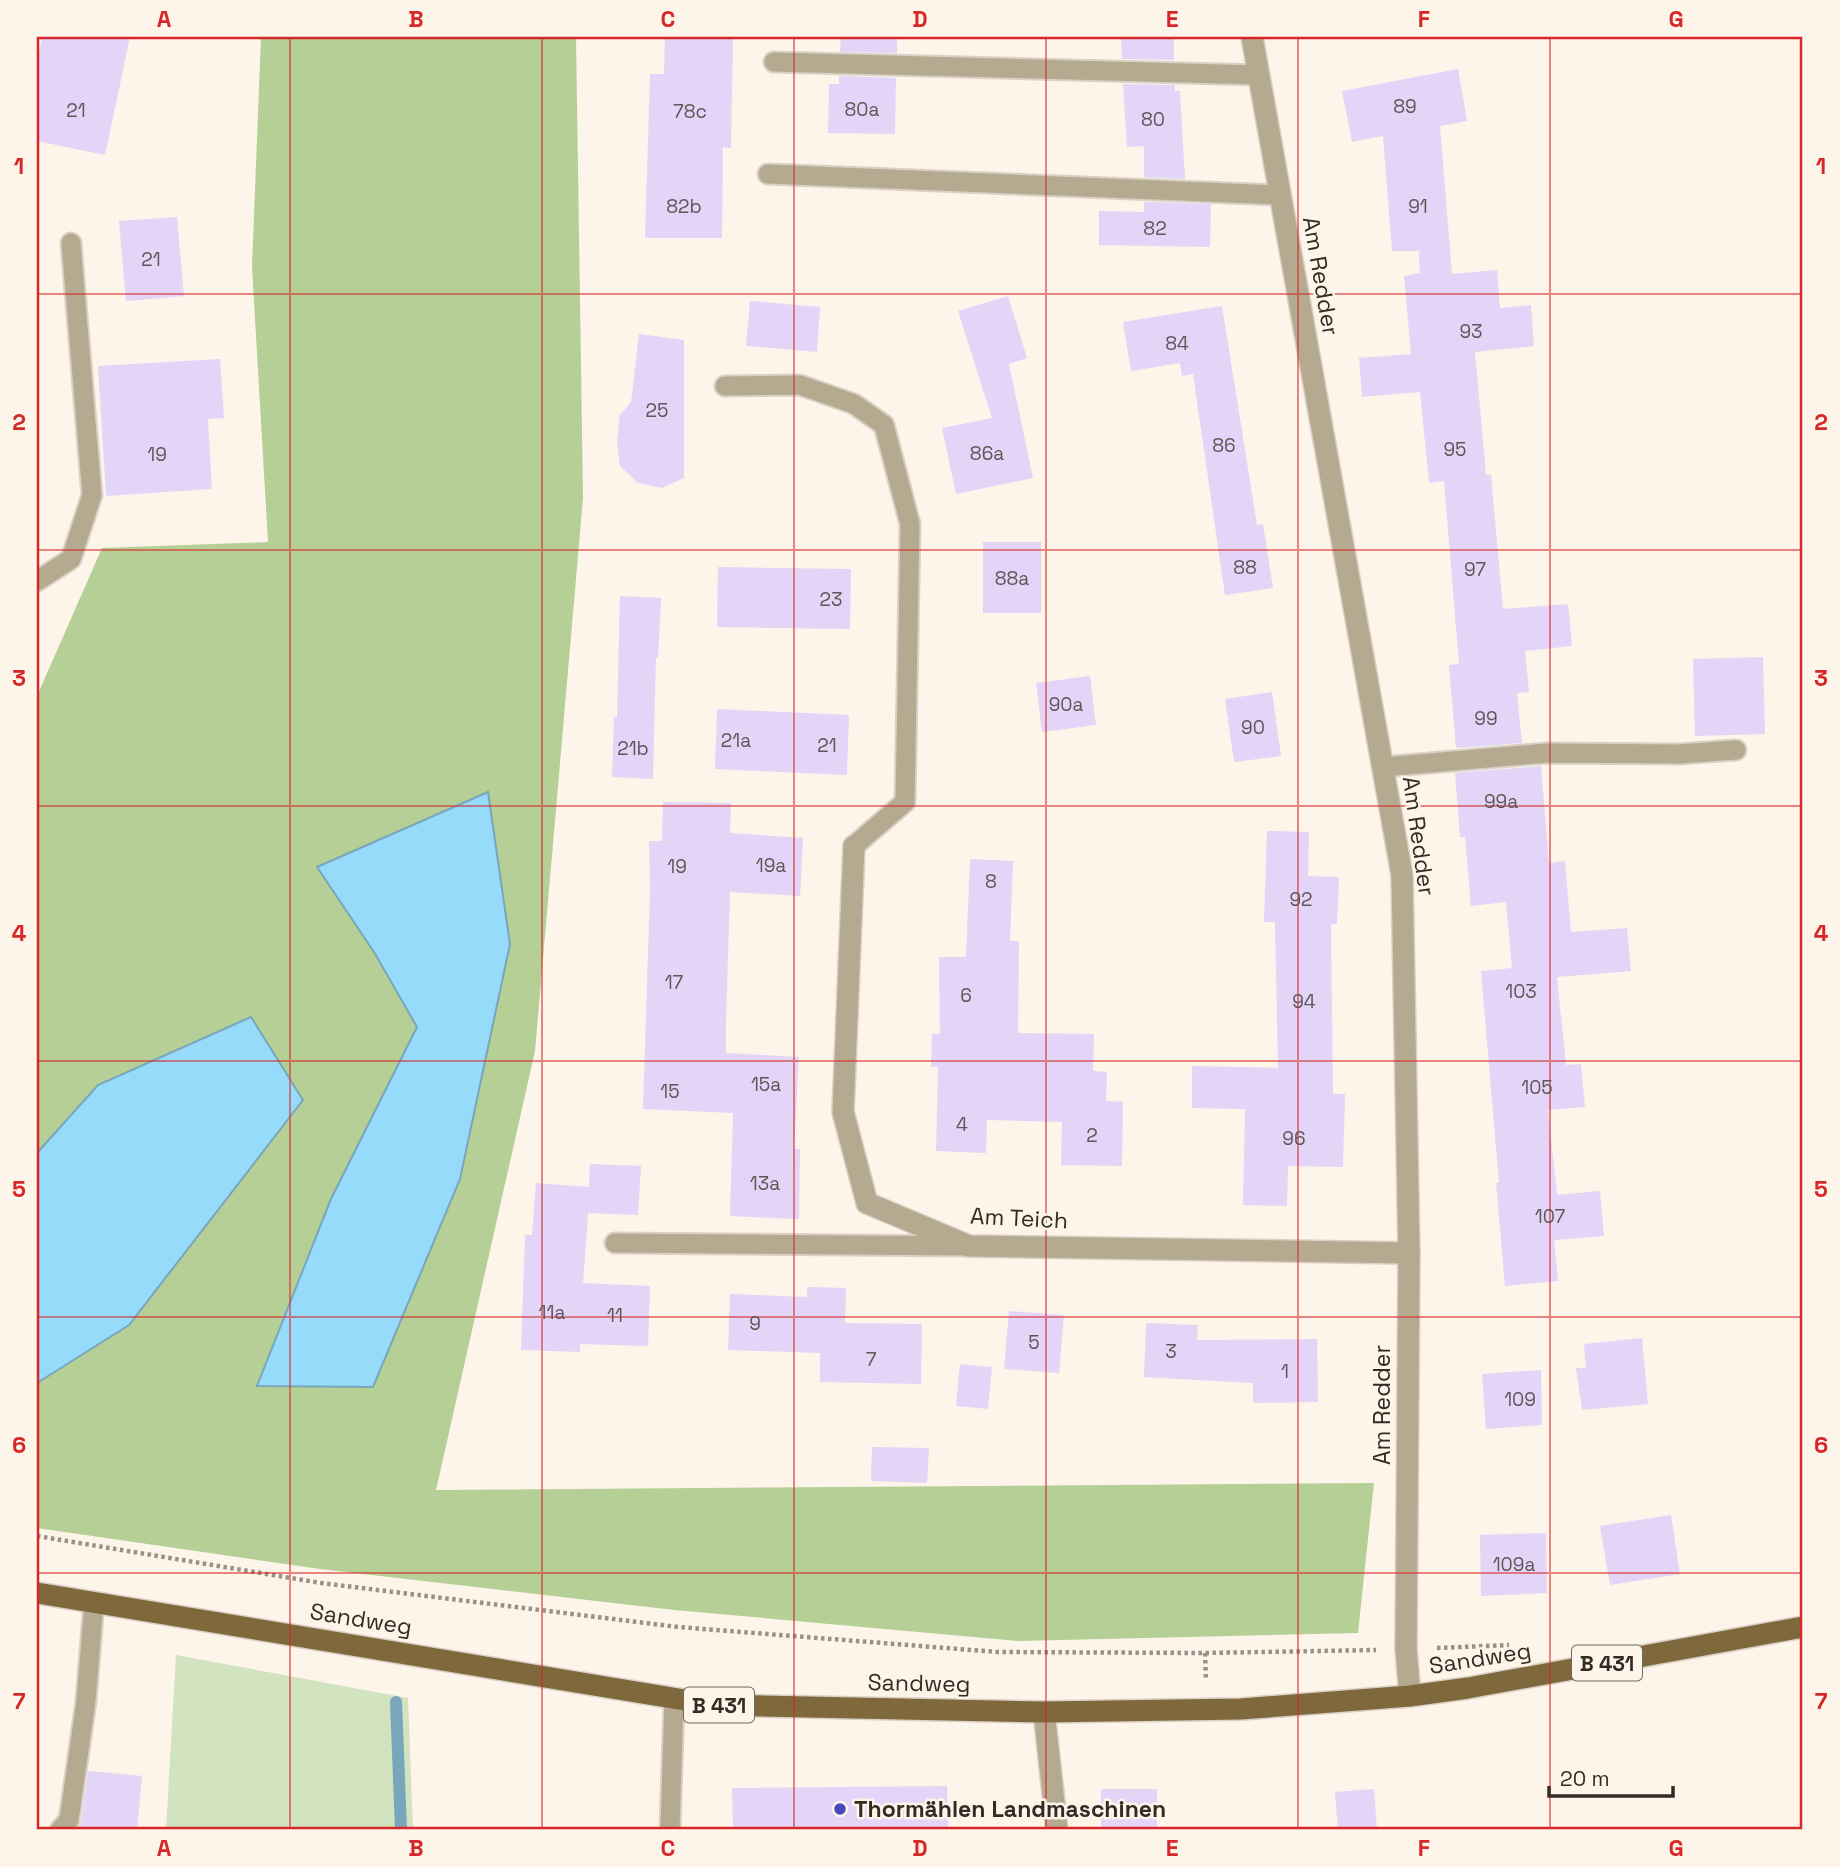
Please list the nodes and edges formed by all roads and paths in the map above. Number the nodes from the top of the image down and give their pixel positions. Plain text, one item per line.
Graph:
1 (1252, 37) edge
2 (774, 62) dead end
3 (1259, 75) junction
4 (768, 174) dead end
5 (1280, 195) junction
6 (71, 243) dead end
7 (725, 386) dead end
8 (37, 581) edge
9 (1736, 750) dead end
10 (1383, 767) junction
11 (854, 846) joint
12 (615, 1243) dead end
13 (969, 1246) junction
14 (1409, 1253) junction
15 (37, 1536) edge
16 (37, 1593) edge
17 (94, 1602) junction
18 (1803, 1627) edge
19 (1515, 1645) dead end
20 (1406, 1649) junction
21 (1410, 1696) junction
22 (674, 1700) junction
23 (1044, 1712) junction
24 (60, 1830) edge
25 (670, 1830) edge
26 (1057, 1830) edge

1 - 3 street, Am Redder
2 - 3 lane
3 - 5 street, Am Redder
4 - 5 lane
5 - 10 street, Am Redder
6 - 8 lane
7 - 11 lane
9 - 10 lane
10 - 14 street, Am Redder
11 - 13 street, Am Teich
12 - 13 lane
13 - 14 street, Am Teich
14 - 20 street, Am Redder
15 - 20 path
16 - 17 main road, Sandweg / B 431
17 - 22 main road, Sandweg / B 431
17 - 24 lane
18 - 21 main road, Sandweg / B 431
19 - 20 path
20 - 21 street, Am Redder
21 - 23 main road, Sandweg / B 431
22 - 23 main road, Sandweg / B 431
22 - 25 lane
23 - 26 street

